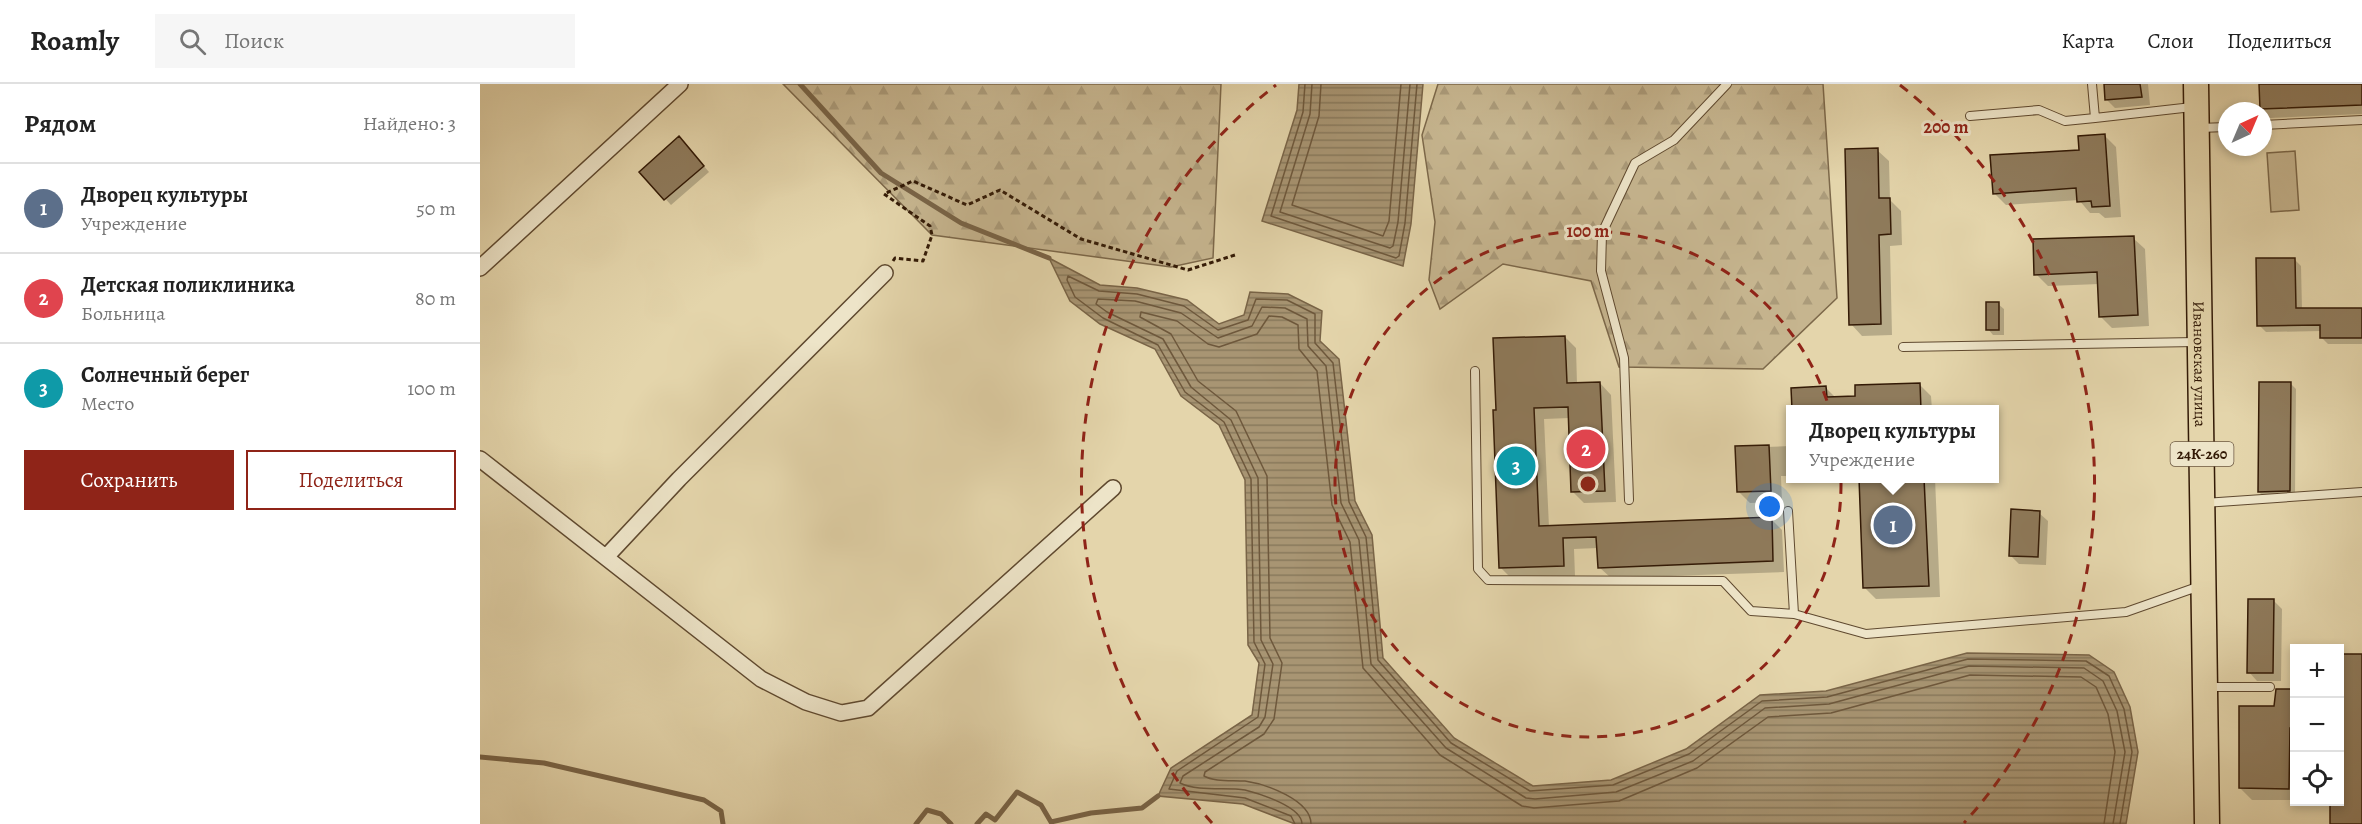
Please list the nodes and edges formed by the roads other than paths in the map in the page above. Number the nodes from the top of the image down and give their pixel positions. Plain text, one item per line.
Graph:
1 (680, 84) edge
2 (1727, 84) edge
3 (2092, 84) edge
4 (2197, 106) edge
5 (1970, 116) dead end
6 (2096, 118) junction
7 (2362, 120) edge
8 (2218, 121) edge
9 (2272, 125) edge
10 (480, 268) edge
11 (885, 273) road end
12 (2200, 342) junction
13 (1903, 347) dead end
14 (1475, 371) dead end
15 (480, 459) edge
16 (1113, 488) dead end
17 (2362, 492) edge
18 (1629, 500) dead end
19 (2203, 503) junction
20 (1788, 511) dead end
21 (606, 557) junction
22 (2204, 584) junction
23 (1794, 614) junction
24 (2205, 687) junction
25 (2270, 687) dead end
26 (2207, 824) edge

1 - 10 street
2 - 18 lane
3 - 6 lane
4 - 6 lane
4 - 8 lane
4 - 12 main road, Ивановская улица / 24К-260
5 - 6 lane
7 - 9 lane
11 - 21 street
12 - 13 lane
12 - 19 main road, Ивановская улица / 24К-260
14 - 23 lane
15 - 21 street
16 - 21 street
17 - 19 lane
19 - 22 main road, Ивановская улица / 24К-260
20 - 23 lane
22 - 23 lane
22 - 24 main road, Ивановская улица / 24К-260
24 - 25 lane
24 - 26 main road, Ивановская улица / 24К-260

